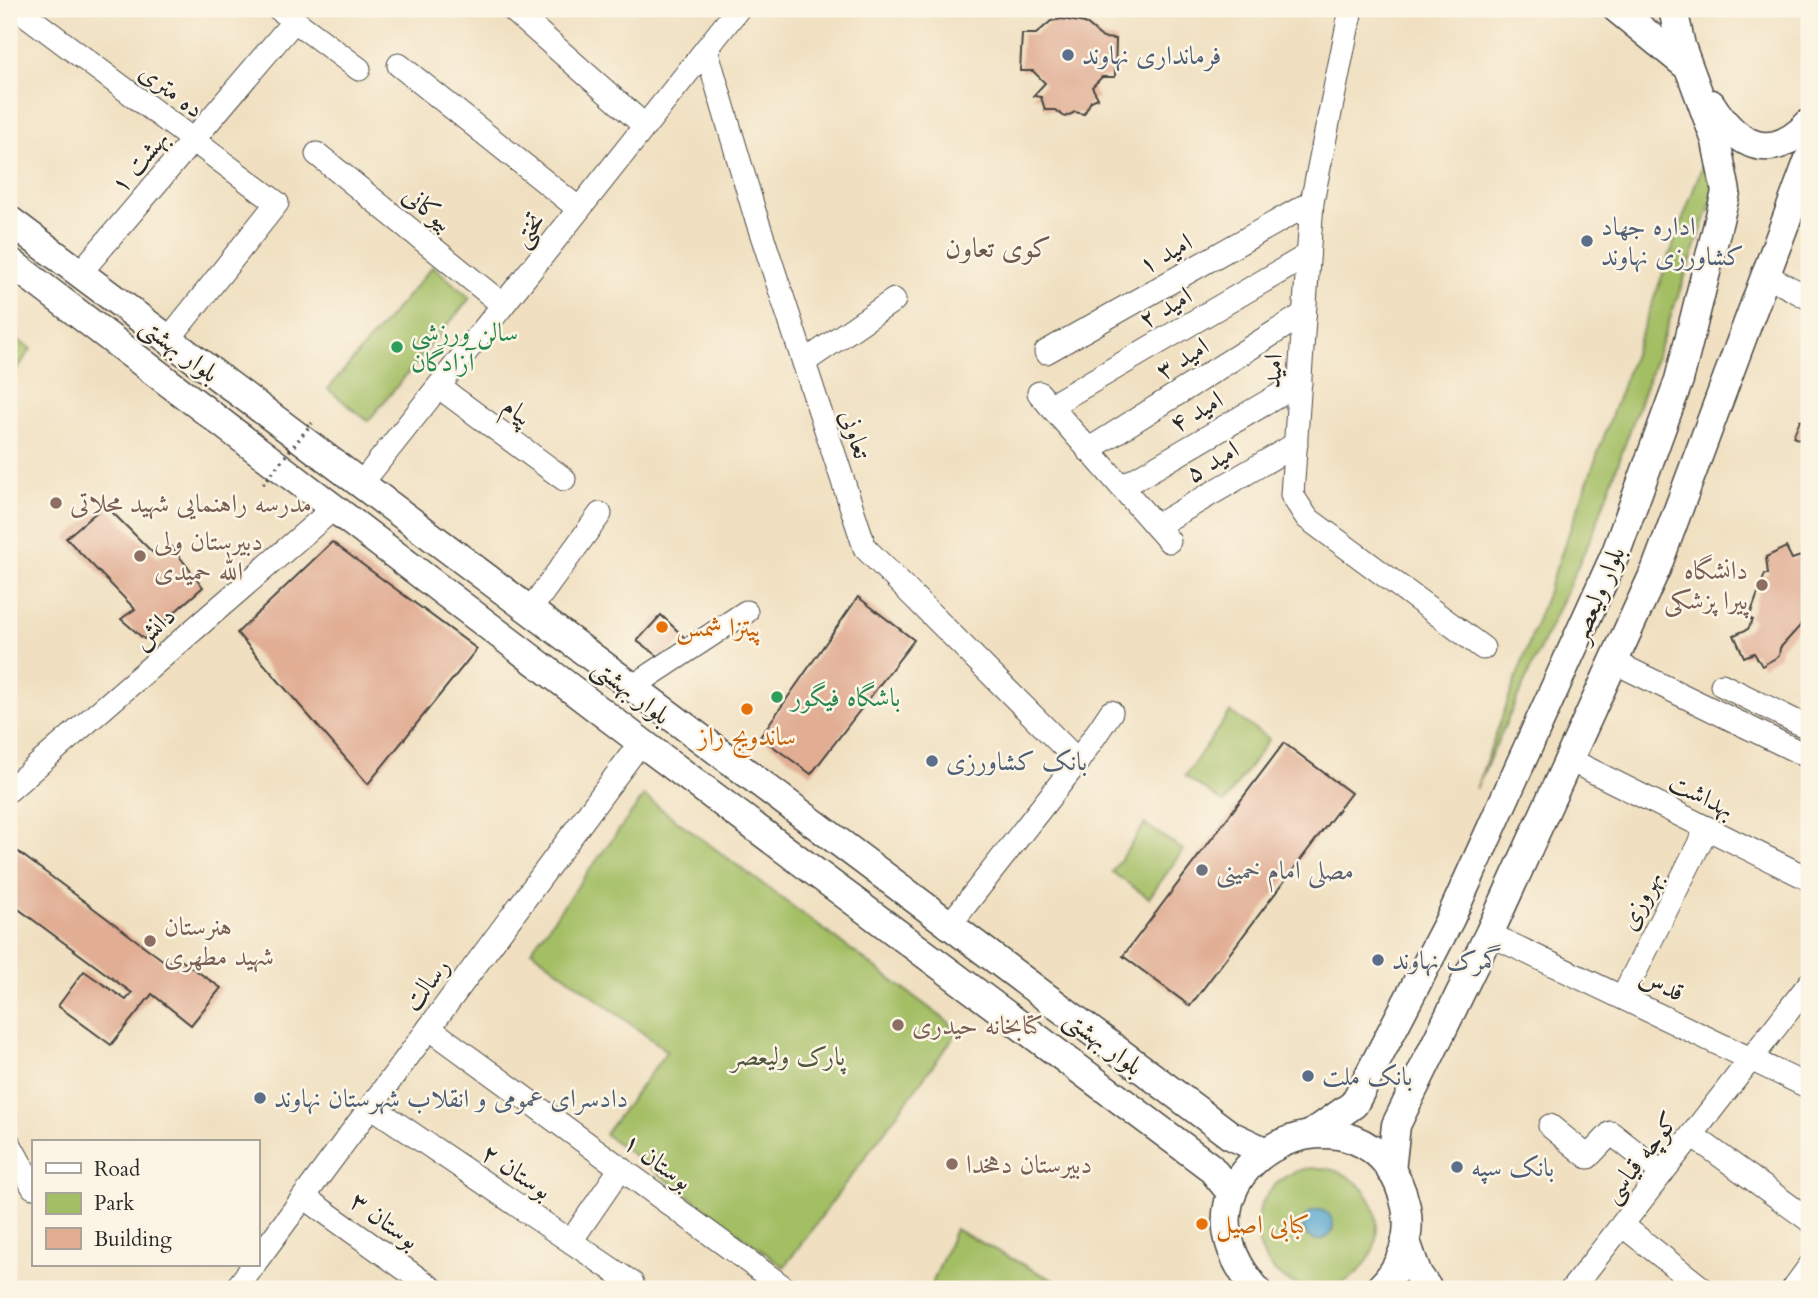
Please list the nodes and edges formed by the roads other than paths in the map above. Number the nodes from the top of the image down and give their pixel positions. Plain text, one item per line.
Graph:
1 (18, 9) edge
2 (512, 9) edge
3 (738, 9) edge
4 (1351, 9) edge
5 (1617, 9) edge
6 (1673, 9) edge
7 (287, 15) edge
8 (706, 49) junction
9 (399, 65) dead end
10 (359, 69) dead end
11 (1689, 69) junction
12 (1809, 123) edge
13 (645, 126) junction
14 (193, 141) junction
15 (317, 154) dead end
16 (1809, 159) edge
17 (1312, 202) junction
18 (579, 209) junction
19 (9, 220) edge
20 (1308, 255) junction
21 (9, 261) edge
22 (79, 273) junction
23 (1767, 276) junction
24 (1809, 298) edge
25 (894, 300) dead end
26 (503, 306) junction
27 (1304, 314) junction
28 (168, 340) junction
29 (1046, 352) dead end
30 (804, 362) junction
31 (1300, 383) junction
32 (439, 387) junction
33 (1296, 444) junction
34 (1088, 450) junction
35 (564, 479) dead end
36 (361, 484) junction
37 (1122, 487) junction
38 (335, 507) junction
39 (600, 514) dead end
40 (1615, 555) junction
41 (1656, 569) junction
42 (530, 610) junction
43 (746, 612) dead end
44 (1483, 649) dead end
45 (1614, 662) junction
46 (1722, 685) dead end
47 (629, 689) junction
48 (1111, 712) dead end
49 (661, 714) junction
50 (1809, 728) edge
51 (641, 742) junction
52 (1809, 757) edge
53 (1570, 760) junction
54 (1078, 761) junction
55 (9, 790) edge
56 (1707, 828) junction
57 (1809, 879) edge
58 (948, 927) junction
59 (1489, 934) junction
60 (1809, 984) edge
61 (1623, 996) junction
62 (429, 1028) junction
63 (1752, 1058) junction
64 (1809, 1087) edge
65 (371, 1106) junction
66 (1550, 1126) dead end
67 (1313, 1133) junction
68 (1692, 1135) junction
69 (9, 1143) edge
70 (1264, 1151) junction
71 (621, 1168) junction
72 (1391, 1171) junction
73 (1662, 1173) junction
74 (32, 1184) edge
75 (1232, 1194) junction
76 (304, 1197) junction
77 (1809, 1220) edge
78 (1622, 1225) junction
79 (570, 1241) junction
80 (1406, 1241) junction
81 (259, 1257) edge
82 (253, 1266) edge
83 (1809, 1267) edge
84 (629, 1286) edge
85 (238, 1288) edge
86 (433, 1289) edge
87 (786, 1289) edge
88 (1256, 1289) edge
89 (1379, 1289) edge
90 (1428, 1289) edge
91 (1572, 1289) edge
92 (1703, 1289) edge
93 (1793, 1289) edge

1 - 14 street, ده متری
2 - 13 street
3 - 8 street, تختی
4 - 17 street, امید
5 - 11 main road
6 - 11 main road, بلوار ولیعصر
7 - 10 street
7 - 14 street, بهشت ۱
8 - 13 street, تختی
8 - 30 street, تعاونی
9 - 18 street
11 - 12 main road
11 - 40 main road, بلوار ولیعصر
13 - 18 street, تختی
14 - 22 street, بهشت ۱
14 - 28 street, ده متری
15 - 26 street, بیوکانی
16 - 23 main road, بلوار ولیعصر
17 - 20 street, امید
17 - 29 street, امید ۱
18 - 26 street, تختی
19 - 22 main road, بلوار بهشتی
20 - 27 street, امید
20 - 34 street, امید ۲
21 - 38 main road, بلوار بهشتی
22 - 28 main road, بلوار بهشتی
23 - 24 street
23 - 41 main road, بلوار ولیعصر
25 - 30 street
26 - 32 street, تختی
27 - 31 street, امید
27 - 34 street, امید ۳
28 - 36 main road, بلوار بهشتی
30 - 54 street, تعاونی
31 - 33 street, امید
31 - 37 street, امید ۴
32 - 35 street, پیام
32 - 36 street, تختی
33 - 37 street, امید ۵
33 - 44 street, امید
34 - 37 street
36 - 38 main road
36 - 42 main road, بلوار بهشتی
38 - 51 main road, بلوار بهشتی
38 - 55 street, دانش
39 - 42 street
40 - 41 main road
40 - 67 main road, بلوار ولیعصر
41 - 45 main road, بلوار ولیعصر
42 - 47 main road, بلوار بهشتی
43 - 47 street
45 - 52 street
45 - 53 main road, بلوار ولیعصر
46 - 50 street
47 - 49 main road, بلوار بهشتی
48 - 54 street
49 - 51 main road
49 - 58 main road, بلوار بهشتی
51 - 62 street, رسالت
51 - 75 main road, بلوار بهشتی
53 - 56 street, بهداشت
53 - 59 main road, بلوار ولیعصر
54 - 58 street
56 - 57 street, بهداشت
56 - 61 street, بهروزی
58 - 70 main road, بلوار بهشتی
59 - 61 street, قدس
59 - 72 main road, بلوار ولیعصر
60 - 63 street, کوچه قیاسی
61 - 63 street, قدس
62 - 65 street, رسالت
62 - 71 street, بوستان ۱
63 - 64 street, قدس
63 - 68 street, کوچه قیاسی
65 - 76 street, رسالت
65 - 79 street, بوستان ۲
66 - 73 street
67 - 70 main road
67 - 72 main road
68 - 73 street, کوچه قیاسی
68 - 77 street
69 - 74 street
70 - 75 main road
71 - 79 street
71 - 87 street, بوستان ۱
72 - 80 main road
73 - 78 street, کوچه قیاسی
75 - 88 main road
76 - 81 street, رسالت
76 - 86 street, بوستان ۳
78 - 91 street, کوچه قیاسی
78 - 92 street
79 - 84 street, بوستان ۲
80 - 89 main road
80 - 90 main road
82 - 85 street
83 - 93 street

